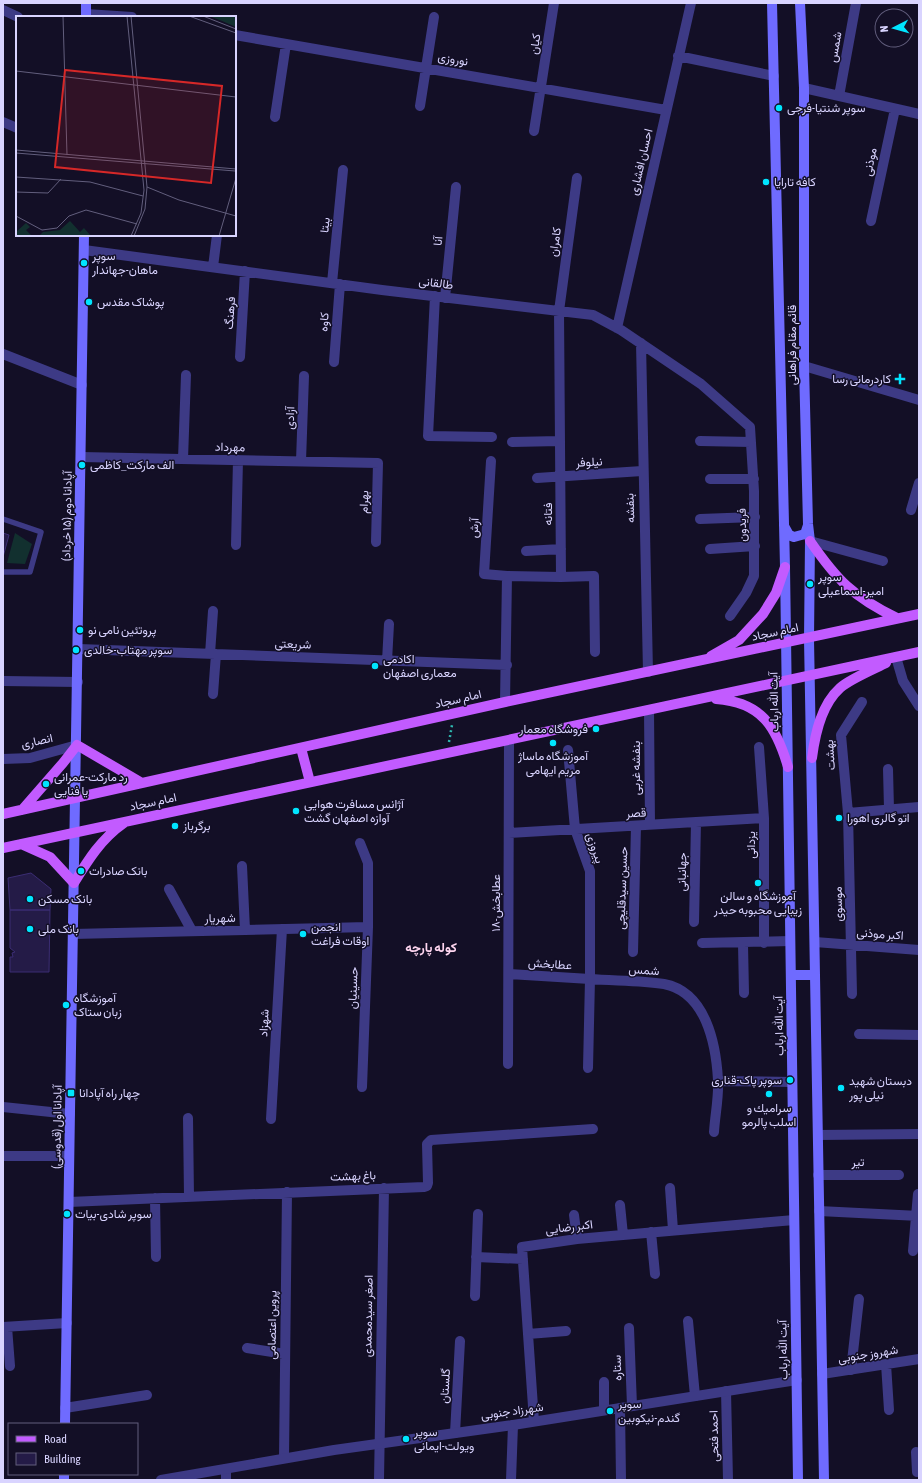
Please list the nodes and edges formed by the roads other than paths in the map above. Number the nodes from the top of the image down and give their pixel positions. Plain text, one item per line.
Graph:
1 (86, 3) edge
2 (554, 3) edge
3 (691, 3) edge
4 (772, 3) edge
5 (800, 3) edge
6 (856, 3) edge
7 (3, 10) edge
8 (86, 15) edge
9 (16, 16) edge
10 (109, 16) edge
11 (434, 17) dead end
12 (236, 35) edge
13 (286, 44) junction
14 (678, 56) junction
15 (426, 68) junction
16 (774, 76) junction
17 (541, 88) junction
18 (804, 88) junction
19 (839, 96) junction
20 (420, 106) dead end
21 (895, 109) junction
22 (666, 110) junction
23 (919, 114) edge
24 (275, 117) dead end
25 (3, 122) edge
26 (16, 128) edge
27 (534, 131) dead end
28 (343, 170) dead end
29 (577, 178) dead end
30 (456, 186) dead end
31 (871, 221) dead end
32 (84, 236) edge
33 (217, 236) edge
34 (84, 250) junction
35 (213, 267) junction
36 (246, 271) junction
37 (336, 284) junction
38 (435, 296) junction
39 (445, 298) junction
40 (559, 311) junction
41 (617, 328) junction
42 (641, 343) junction
43 (4, 356) edge
44 (240, 358) dead end
45 (334, 362) dead end
46 (804, 366) junction
47 (186, 375) dead end
48 (304, 376) dead end
49 (82, 385) junction
50 (919, 400) edge
51 (750, 427) joint
52 (492, 437) dead end
53 (560, 441) junction
54 (700, 441) dead end
55 (512, 442) dead end
56 (751, 442) junction
57 (81, 457) junction
58 (183, 459) junction
59 (238, 460) junction
60 (301, 461) junction
61 (491, 461) dead end
62 (378, 463) joint
63 (642, 471) junction
64 (561, 476) junction
65 (537, 478) dead end
66 (710, 479) dead end
67 (754, 480) junction
68 (919, 483) edge
69 (911, 510) dead end
70 (755, 517) junction
71 (3, 519) edge
72 (700, 519) dead end
73 (808, 524) junction
74 (784, 526) junction
75 (810, 540) junction
76 (376, 542) dead end
77 (236, 545) dead end
78 (755, 546) junction
79 (561, 549) junction
80 (710, 549) dead end
81 (526, 551) dead end
82 (883, 561) dead end
83 (785, 567) junction
84 (3, 572) edge
85 (507, 576) junction
86 (561, 577) junction
87 (213, 611) dead end
88 (919, 614) edge
89 (730, 616) dead end
90 (897, 618) junction
91 (389, 624) dead end
92 (809, 638) junction
93 (786, 643) junction
94 (79, 649) junction
95 (595, 652) dead end
96 (919, 652) edge
97 (213, 654) junction
98 (896, 657) junction
99 (387, 660) junction
100 (703, 660) junction
101 (507, 665) junction
102 (648, 672) junction
103 (810, 676) junction
104 (3, 681) edge
105 (787, 681) junction
106 (78, 682) junction
107 (213, 694) dead end
108 (706, 698) junction
109 (505, 702) junction
110 (862, 702) dead end
111 (919, 706) edge
112 (649, 710) junction
113 (509, 741) junction
114 (77, 745) junction
115 (759, 747) dead end
116 (301, 748) junction
117 (568, 750) dead end
118 (812, 758) junction
119 (3, 759) edge
120 (788, 767) junction
121 (888, 769) dead end
122 (310, 782) junction
123 (142, 783) junction
124 (75, 798) junction
125 (919, 807) edge
126 (22, 810) junction
127 (889, 810) junction
128 (848, 813) junction
129 (3, 814) edge
130 (764, 818) junction
131 (128, 820) junction
132 (696, 822) junction
133 (650, 825) junction
134 (636, 826) junction
135 (575, 829) junction
136 (75, 831) junction
137 (509, 833) junction
138 (360, 843) dead end
139 (21, 844) junction
140 (3, 848) edge
141 (242, 866) dead end
142 (74, 883) junction
143 (169, 889) dead end
144 (694, 922) dead end
145 (368, 928) junction
146 (282, 929) junction
147 (245, 930) junction
148 (192, 931) junction
149 (73, 934) junction
150 (790, 941) junction
151 (815, 942) junction
152 (702, 943) dead end
153 (764, 943) junction
154 (743, 944) junction
155 (852, 945) junction
156 (919, 950) edge
157 (633, 952) dead end
158 (509, 974) junction
159 (791, 975) junction
160 (815, 975) junction
161 (590, 980) junction
162 (744, 992) dead end
163 (852, 994) dead end
164 (859, 1034) dead end
165 (919, 1035) edge
166 (508, 1064) dead end
167 (588, 1068) dead end
168 (718, 1081) junction
169 (792, 1082) junction
170 (362, 1087) dead end
171 (3, 1107) edge
172 (70, 1114) junction
173 (188, 1118) dead end
174 (271, 1119) dead end
175 (593, 1129) dead end
176 (714, 1132) dead end
177 (818, 1134) junction
178 (919, 1134) edge
179 (3, 1156) edge
180 (69, 1156) junction
181 (818, 1175) junction
182 (899, 1175) dead end
183 (384, 1188) junction
184 (670, 1188) dead end
185 (286, 1192) junction
186 (918, 1194) dead end
187 (189, 1197) junction
188 (155, 1198) junction
189 (69, 1202) junction
190 (620, 1205) dead end
191 (819, 1211) junction
192 (478, 1214) dead end
193 (574, 1215) dead end
194 (918, 1216) edge
195 (794, 1220) junction
196 (673, 1230) junction
197 (651, 1232) junction
198 (623, 1235) junction
199 (577, 1239) junction
200 (913, 1251) dead end
201 (156, 1257) dead end
202 (476, 1257) junction
203 (523, 1259) junction
204 (654, 1274) dead end
205 (475, 1296) dead end
206 (859, 1299) dead end
207 (688, 1321) dead end
208 (67, 1322) junction
209 (5, 1327) edge
210 (629, 1328) dead end
211 (566, 1331) dead end
212 (528, 1334) junction
213 (460, 1342) dead end
214 (247, 1348) dead end
215 (285, 1354) junction
216 (919, 1359) edge
217 (886, 1364) junction
218 (10, 1366) dead end
219 (851, 1370) junction
220 (822, 1374) junction
221 (797, 1380) junction
222 (604, 1382) dead end
223 (726, 1391) junction
224 (147, 1395) dead end
225 (695, 1396) junction
226 (632, 1406) junction
227 (65, 1408) junction
228 (620, 1408) junction
229 (604, 1410) junction
230 (889, 1410) dead end
231 (534, 1421) junction
232 (65, 1423) edge
233 (513, 1425) junction
234 (455, 1433) junction
235 (378, 1444) junction
236 (916, 1452) dead end
237 (284, 1458) junction
238 (226, 1468) junction
239 (919, 1472) edge
240 (161, 1480) edge
241 (226, 1480) edge
242 (379, 1480) edge
243 (511, 1480) edge
244 (621, 1480) edge
245 (728, 1480) edge
246 (798, 1480) edge
247 (824, 1480) edge

1 - 8 main road
2 - 17 street, کیان
3 - 14 street, احسان افشاری
4 - 16 main road, قائم مقام فراهانی
5 - 18 main road, قائم مقام فراهانی
6 - 19 street, شمس
7 - 9 street
8 - 10 street
11 - 15 street
12 - 13 street, نوروزی
13 - 15 street, نوروزی
13 - 24 street
14 - 16 street
14 - 22 street, احسان افشاری
15 - 17 street, نوروزی
15 - 20 street
16 - 74 main road, قائم مقام فراهانی
17 - 22 street, نوروزی
17 - 27 street, کیان
18 - 19 street
18 - 46 main road, قائم مقام فراهانی
19 - 21 street
21 - 23 street
21 - 31 street, موذنی
22 - 41 street, احسان افشاری
25 - 26 street
28 - 37 street, بیتا
29 - 40 street, کامران
30 - 39 street, آنا
32 - 34 main road, آپادانا دوم (۱۵ خرداد)
33 - 35 street
34 - 35 street, طالقانی
34 - 49 main road, آپادانا دوم (۱۵ خرداد)
35 - 36 street, طالقانی
36 - 37 street, طالقانی
36 - 44 street, فرهنگ
37 - 38 street, طالقانی
37 - 45 street, کاوه
38 - 39 street, طالقانی
38 - 52 street
39 - 40 street, طالقانی
40 - 41 street, طالقانی
40 - 53 street, فتانه
41 - 42 street, طالقانی
42 - 51 street, طالقانی
42 - 63 street, بنفشه
43 - 49 street
46 - 50 street
46 - 73 main road, قائم مقام فراهانی
47 - 58 street
48 - 60 street, آزادی
49 - 57 main road, آپادانا دوم (۱۵ خرداد)
51 - 56 street, فریدون
53 - 55 street
53 - 64 street, فتانه
54 - 56 street
56 - 67 street, فریدون
57 - 58 street, مهرداد
57 - 94 main road, آپادانا دوم (۱۵ خرداد)
58 - 59 street, مهرداد
59 - 60 street, مهرداد
59 - 77 street
60 - 62 street, مهرداد
61 - 85 street, آرش
62 - 76 street, بهرام
63 - 64 street, نیلوفر
63 - 102 street, بنفشه
64 - 65 street, نیلوفر
64 - 79 street, فتانه
66 - 67 street
67 - 70 street, فریدون
68 - 69 street
70 - 72 street
70 - 78 street, فریدون
71 - 84 lane
73 - 74 main road
73 - 75 main road, قائم مقام فراهانی
74 - 83 main road, قائم مقام فراهانی
75 - 82 street
75 - 90 main road
75 - 92 main road, قائم مقام فراهانی
78 - 80 street
78 - 89 street, فریدون
79 - 81 street
79 - 86 street, فتانه
83 - 93 main road, قائم مقام فراهانی
83 - 100 main road
85 - 86 street, آرش
85 - 101 street
86 - 95 street
87 - 97 street
88 - 90 main road, امام سجاد
90 - 92 main road, امام سجاد
91 - 99 street
92 - 93 main road, امام سجاد
92 - 103 main road, قائم مقام فراهانی
93 - 100 main road, امام سجاد
93 - 105 main road, آیت الله ارباب
94 - 97 street, شریعتی
94 - 106 main road, آپادانا دوم (۱۵ خرداد)
96 - 98 main road, امام سجاد
97 - 99 street, شریعتی
97 - 107 street
98 - 103 main road, امام سجاد
98 - 111 street
98 - 118 main road
99 - 101 street, شریعتی
100 - 102 main road, امام سجاد
101 - 109 street
102 - 109 main road, امام سجاد
103 - 105 main road, امام سجاد
103 - 118 main road, قائم مقام فراهانی
104 - 106 street
105 - 108 main road, امام سجاد
105 - 120 main road, آیت الله ارباب
106 - 114 main road, آپادانا دوم (۱۵ خرداد)
108 - 112 main road, امام سجاد
108 - 120 main road
109 - 116 main road, امام سجاد
110 - 128 street, بهشت
112 - 113 main road, امام سجاد
112 - 133 street, بنفشه غربی
113 - 122 main road, امام سجاد
113 - 137 street, ۱۸-عطابخش
114 - 119 street, انصاری
114 - 123 main road
114 - 124 main road, آپادانا دوم (۱۵ خرداد)
114 - 126 main road
115 - 130 street, یزدانی
116 - 122 main road
116 - 123 main road, امام سجاد
117 - 135 street, پیروزی
118 - 151 main road
120 - 150 main road, آیت الله ارباب
121 - 127 street
122 - 131 main road, امام سجاد
123 - 124 main road, امام سجاد
124 - 126 main road, امام سجاد
124 - 136 main road, آپادانا دوم (۱۵ خرداد)
125 - 127 street
126 - 129 main road, امام سجاد
127 - 128 street
128 - 155 street, موسوی
130 - 132 street, قصر
130 - 153 street, یزدانی
131 - 136 main road, امام سجاد
131 - 142 main road
132 - 133 street, قصر
132 - 144 street, جهانبانی
133 - 134 street, قصر
134 - 135 street, قصر
134 - 157 street, حسین سیدقلیچی
135 - 137 street, قصر
135 - 161 street, پیروزی
136 - 139 main road, امام سجاد
136 - 142 main road, آپادانا اول (قدوسی)
137 - 158 street, ۱۸-عطابخش
138 - 145 street, حسینیان
139 - 140 main road, امام سجاد
139 - 142 main road
141 - 147 street
142 - 149 main road, آپادانا اول (قدوسی)
143 - 148 street
145 - 146 street, شهریار
145 - 170 street, حسینیان
146 - 147 street, شهریار
146 - 174 street, شهزاد
147 - 148 street, شهریار
148 - 149 street, شهریار
149 - 172 main road, آپادانا اول (قدوسی)
150 - 153 street
150 - 159 main road, آیت الله ارباب
151 - 155 street, اکبر موذنی
151 - 160 main road
152 - 154 street
153 - 154 street
154 - 162 street
155 - 156 street, اکبر موذنی
155 - 163 street, موسوی
158 - 161 street, عطابخش
158 - 166 street, ۱۸-عطابخش
159 - 160 main road
159 - 169 main road, آیت الله ارباب
160 - 177 main road
161 - 167 street
161 - 168 street, شمس
164 - 165 street
168 - 169 street
168 - 176 street, شمس
169 - 195 main road, آیت الله ارباب
171 - 172 street
172 - 180 main road, آپادانا اول (قدوسی)
173 - 187 street
175 - 183 street, باغ بهشت
177 - 178 street
177 - 181 main road
179 - 180 street
180 - 189 main road, آپادانا اول (قدوسی)
181 - 182 street, تیر
181 - 191 main road
183 - 185 street, باغ بهشت
183 - 235 street, اصغر سیدمحمدی
184 - 196 street
185 - 187 street, باغ بهشت
185 - 215 street, پروین اعتصامی
186 - 194 street
187 - 188 street, باغ بهشت
188 - 189 street, باغ بهشت
188 - 201 street
189 - 208 main road, آپادانا اول (قدوسی)
190 - 198 street
191 - 194 street
191 - 220 main road
192 - 202 street
193 - 199 street
194 - 200 street
195 - 196 street, اکبر رضایی
195 - 221 main road, آیت الله ارباب
196 - 197 street, اکبر رضایی
197 - 198 street, اکبر رضایی
197 - 204 street
198 - 199 street, اکبر رضایی
199 - 203 street, اکبر رضایی
202 - 203 street
202 - 205 street
203 - 212 street
206 - 219 street
207 - 225 street
208 - 209 street
208 - 227 main road, آپادانا اول (قدوسی)
209 - 218 street
210 - 226 street, ستاره
211 - 212 street
212 - 231 street
213 - 234 street, گلستان
214 - 215 street
215 - 237 street, پروین اعتصامی
216 - 217 street, شهروز جنوبی
217 - 219 street, شهروز جنوبی
217 - 230 street
219 - 220 street, شهروز جنوبی
220 - 247 main road
221 - 223 street, شهرزاد جنوبی
221 - 246 main road, آیت الله ارباب
222 - 229 street
223 - 225 street, شهرزاد جنوبی
223 - 245 street, احمد فتحی
224 - 227 street
225 - 226 street, شهرزاد جنوبی
226 - 228 street, شهرزاد جنوبی
227 - 232 main road, آپادانا اول (قدوسی)
228 - 229 street, شهرزاد جنوبی
228 - 244 street
229 - 231 street, شهرزاد جنوبی
231 - 233 street, شهرزاد جنوبی
233 - 234 street, شهرزاد جنوبی
233 - 243 street
234 - 235 street, شهرزاد جنوبی
235 - 237 street, شهرزاد جنوبی
235 - 242 street, اصغر سیدمحمدی
236 - 239 street
237 - 238 street, شهرزاد جنوبی
238 - 240 street, شهرزاد جنوبی
238 - 241 street

